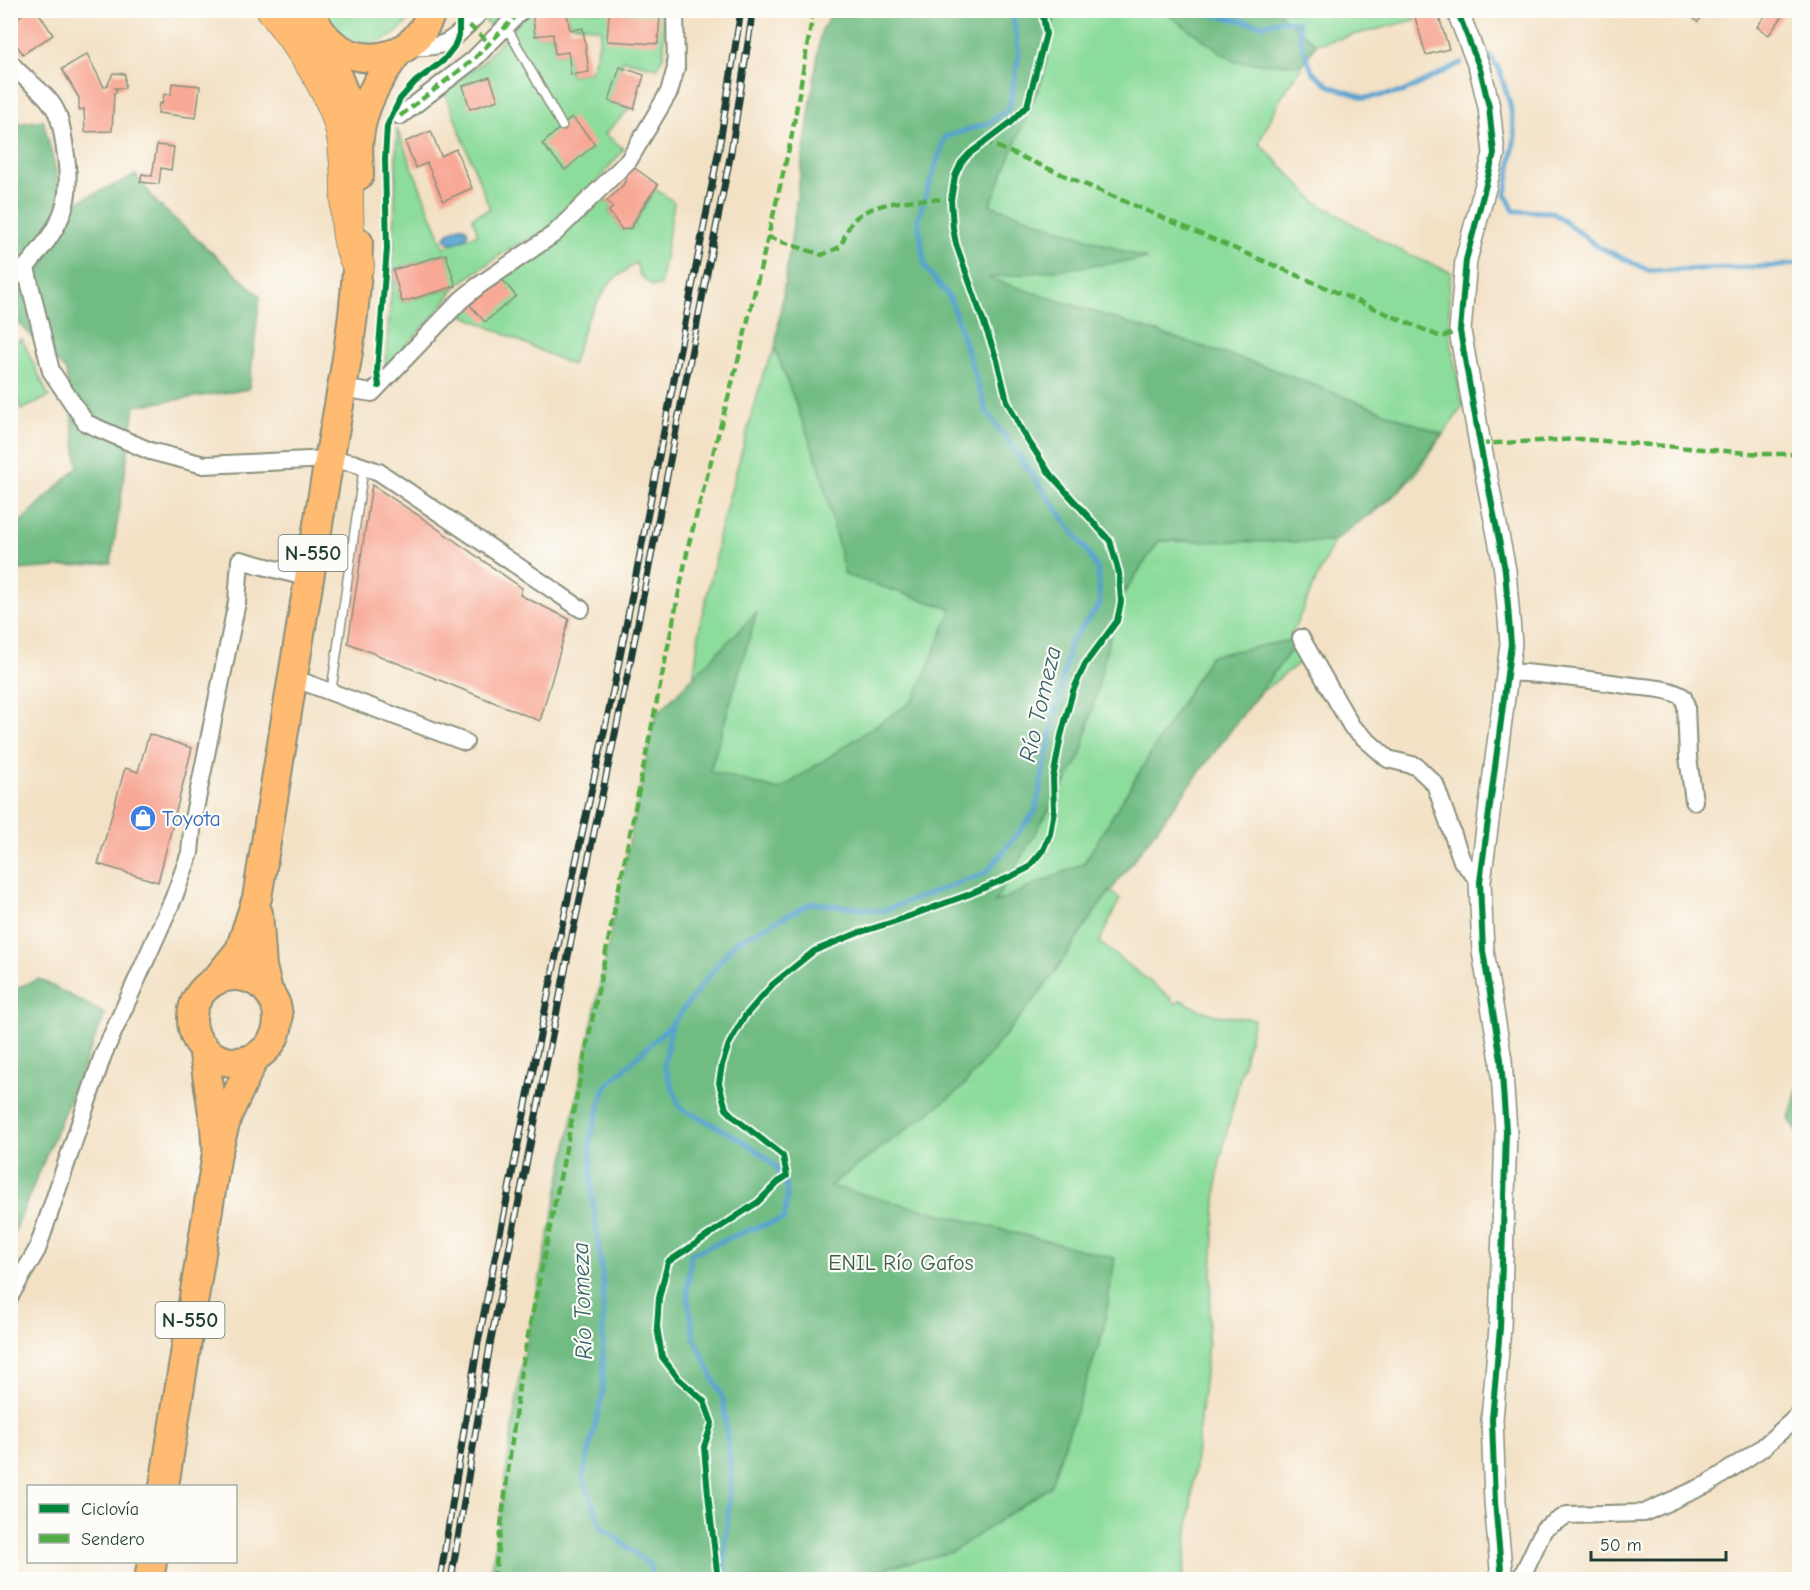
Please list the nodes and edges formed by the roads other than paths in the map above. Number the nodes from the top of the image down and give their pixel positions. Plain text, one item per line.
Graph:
1 (273, 10) edge
2 (432, 10) edge
3 (482, 10) edge
4 (522, 10) edge
5 (675, 10) edge
6 (1457, 10) edge
7 (315, 21) edge
8 (469, 25) junction
9 (506, 26) junction
10 (489, 43) junction
11 (403, 49) junction
12 (10, 63) edge
13 (400, 116) dead end
14 (562, 126) dead end
15 (359, 136) junction
16 (358, 265) junction
17 (26, 268) junction
18 (10, 281) edge
19 (341, 388) junction
20 (329, 459) junction
21 (364, 466) junction
22 (309, 578) junction
23 (580, 609) dead end
24 (1300, 638) dead end
25 (1508, 672) junction
26 (292, 678) junction
27 (331, 693) junction
28 (465, 742) dead end
29 (1694, 801) dead end
30 (1480, 882) junction
31 (257, 898) junction
32 (215, 981) junction
33 (268, 992) junction
34 (203, 1047) junction
35 (254, 1058) junction
36 (217, 1153) junction
37 (10, 1296) edge
38 (1800, 1414) edge
39 (164, 1485) edge
40 (152, 1563) edge
41 (149, 1580) edge
42 (1502, 1580) edge
43 (1520, 1580) edge

1 - 16 highway
2 - 11 highway, N-550
3 - 8 street
4 - 9 street
5 - 19 street
6 - 25 street
7 - 11 highway, N-550
7 - 15 highway, N-550
8 - 10 street
8 - 11 street
9 - 10 street
9 - 14 lane
10 - 13 street
11 - 15 highway, N-550
12 - 17 street
15 - 16 highway, N-550
16 - 19 highway, N-550
17 - 18 street
17 - 20 street
19 - 20 highway, N-550
20 - 21 street
20 - 22 highway, N-550
21 - 23 street
21 - 27 lane
22 - 26 highway, N-550
22 - 37 street
24 - 30 street
25 - 29 street
25 - 30 street
26 - 27 street
26 - 31 highway, N-550
27 - 28 street
30 - 42 street
31 - 32 highway, N-550
31 - 33 highway, N-550
32 - 33 highway
32 - 34 highway, N-550
33 - 35 highway, N-550
34 - 35 highway
34 - 36 highway, N-550
35 - 36 highway, N-550
36 - 39 highway, N-550
38 - 43 street
40 - 41 highway

